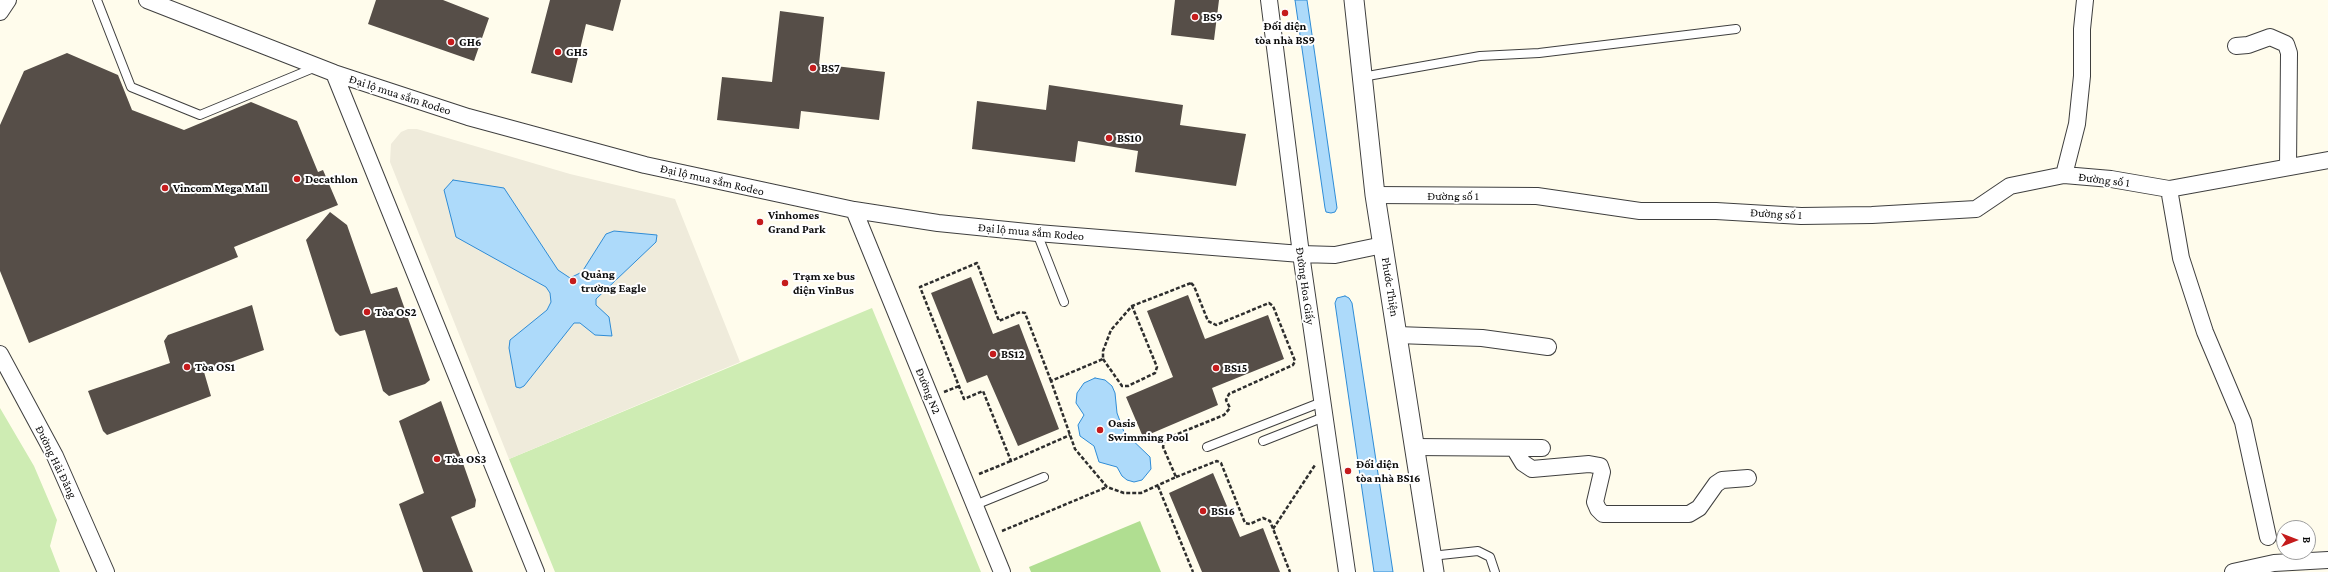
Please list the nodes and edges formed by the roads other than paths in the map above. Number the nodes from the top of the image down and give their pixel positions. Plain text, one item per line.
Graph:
1 (8, 0) edge
2 (97, 0) edge
3 (147, 0) edge
4 (1269, 0) edge
5 (1354, 0) edge
6 (2085, 0) edge
7 (0, 12) edge
8 (1736, 29) dead end
9 (2236, 46) dead end
10 (317, 67) junction
11 (334, 73) junction
12 (1362, 77) junction
13 (2328, 160) edge
14 (2288, 167) junction
15 (2064, 175) junction
16 (2168, 189) junction
17 (1376, 195) junction
18 (854, 210) junction
19 (1037, 233) junction
20 (1383, 245) junction
21 (1300, 254) junction
22 (1064, 302) dead end
23 (1397, 335) junction
24 (1548, 347) dead end
25 (0, 354) edge
26 (1323, 410) junction
27 (1263, 441) dead end
28 (1207, 447) dead end
29 (1414, 447) junction
30 (1514, 448) junction
31 (1542, 448) dead end
32 (1044, 477) dead end
33 (1748, 478) dead end
34 (975, 505) junction
35 (2268, 536) dead end
36 (2328, 560) edge
37 (1433, 564) edge
38 (2249, 570) edge
39 (106, 572) edge
40 (536, 572) edge
41 (1002, 572) edge
42 (1347, 572) edge
43 (1495, 572) edge
44 (2233, 572) edge

1 - 7 street
2 - 10 lane
3 - 10 street, Đại lộ mua sắm Rodeo
4 - 21 street, Đường Hoa Giấy
5 - 12 street, Phước Thiện
6 - 15 street
8 - 12 lane
9 - 14 street
10 - 11 street, Đại lộ mua sắm Rodeo
11 - 18 street, Đại lộ mua sắm Rodeo
11 - 40 street
12 - 17 street, Phước Thiện
13 - 14 street
14 - 16 street
15 - 16 street, Đường số 1
15 - 17 street, Đường số 1
16 - 35 street
17 - 20 street, Phước Thiện
18 - 19 street, Đại lộ mua sắm Rodeo
18 - 34 street, Đường N2
19 - 21 street, Đại lộ mua sắm Rodeo
19 - 22 lane
20 - 21 street, Đại lộ mua sắm Rodeo
20 - 23 street, Phước Thiện
21 - 26 street, Đường Hoa Giấy
23 - 24 street
23 - 29 street, Phước Thiện
25 - 39 street, Đường Hải Đăng
26 - 27 lane
26 - 28 lane
26 - 42 street, Đường Hoa Giấy
29 - 30 street
29 - 37 street, Phước Thiện
30 - 31 street
30 - 33 street
32 - 34 lane
34 - 41 street, Đường N2
36 - 38 street
37 - 43 lane
38 - 44 street

